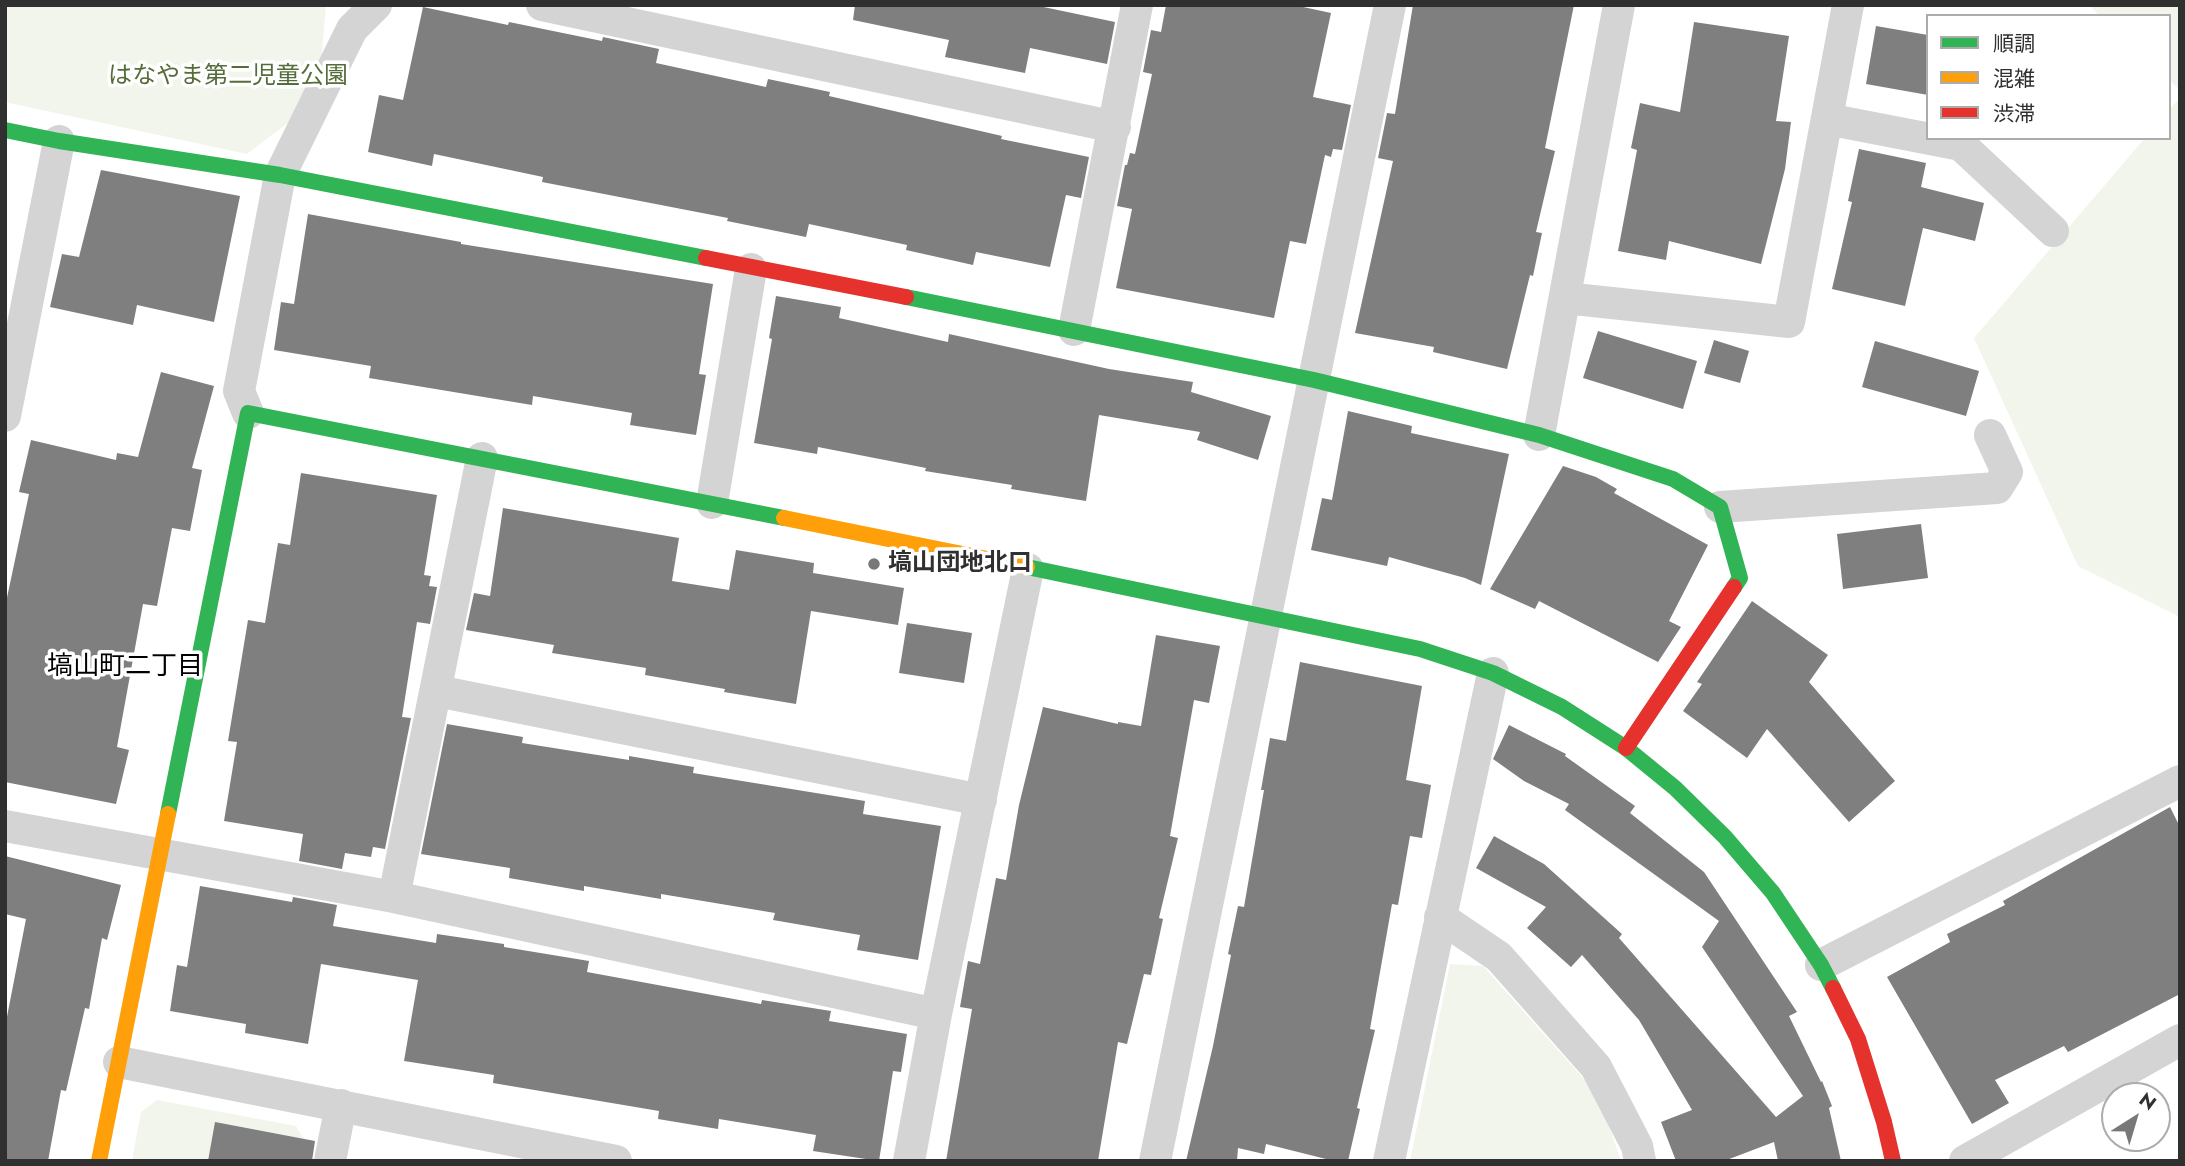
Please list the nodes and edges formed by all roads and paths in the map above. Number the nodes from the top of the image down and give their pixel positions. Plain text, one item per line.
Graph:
1 (376, 5) edge
2 (542, 5) edge
3 (1137, 5) edge
4 (1390, 5) edge
5 (1619, 5) edge
6 (1848, 5) edge
7 (353, 17) edge
8 (1827, 119) junction
9 (1115, 127) junction
10 (5, 130) edge
11 (1926, 138) edge
12 (1935, 140) edge
13 (60, 141) junction
14 (280, 175) junction
15 (2053, 231) dead end
16 (751, 268) junction
17 (1566, 298) junction
18 (1074, 330) junction
19 (1314, 380) junction
20 (248, 413) junction
21 (5, 416) edge
22 (1539, 435) junction
23 (1990, 435) dead end
24 (482, 458) junction
25 (712, 503) junction
26 (1720, 507) junction
27 (1028, 569) junction
28 (1264, 615) junction
29 (1493, 673) junction
30 (437, 691) junction
31 (1626, 748) junction
32 (2180, 781) edge
33 (981, 800) junction
34 (5, 826) edge
35 (161, 853) junction
36 (394, 897) junction
37 (1440, 917) junction
38 (1821, 965) junction
39 (936, 1014) junction
40 (2180, 1040) edge
41 (119, 1062) junction
42 (341, 1105) junction
43 (99, 1161) edge
44 (330, 1161) edge
45 (616, 1161) edge
46 (909, 1161) edge
47 (1155, 1161) edge
48 (1389, 1161) edge
49 (1640, 1161) edge
50 (1892, 1161) edge
51 (1965, 1161) edge

1 - 7 street
2 - 9 street
3 - 9 street
4 - 19 street
5 - 17 street
6 - 8 street
7 - 14 street
8 - 11 street
8 - 17 street
9 - 18 street
10 - 13 street
12 - 15 street
13 - 14 street
13 - 21 street
14 - 16 street
14 - 20 street
16 - 18 street
16 - 25 street
17 - 22 street
18 - 19 street
19 - 22 street
19 - 28 street
20 - 24 street
20 - 35 street
22 - 26 street
23 - 26 street
24 - 25 street
24 - 30 street
25 - 27 street
26 - 31 street
27 - 28 street
27 - 33 street
28 - 29 street
28 - 47 street
29 - 31 street
29 - 37 street
30 - 33 street
30 - 36 street
31 - 38 street
32 - 38 street
33 - 39 street
34 - 35 street
35 - 36 street
35 - 41 street
36 - 39 street
37 - 48 street
37 - 49 street
38 - 50 street
39 - 46 street
40 - 51 street
41 - 42 street
41 - 43 street
42 - 44 street
42 - 45 street

